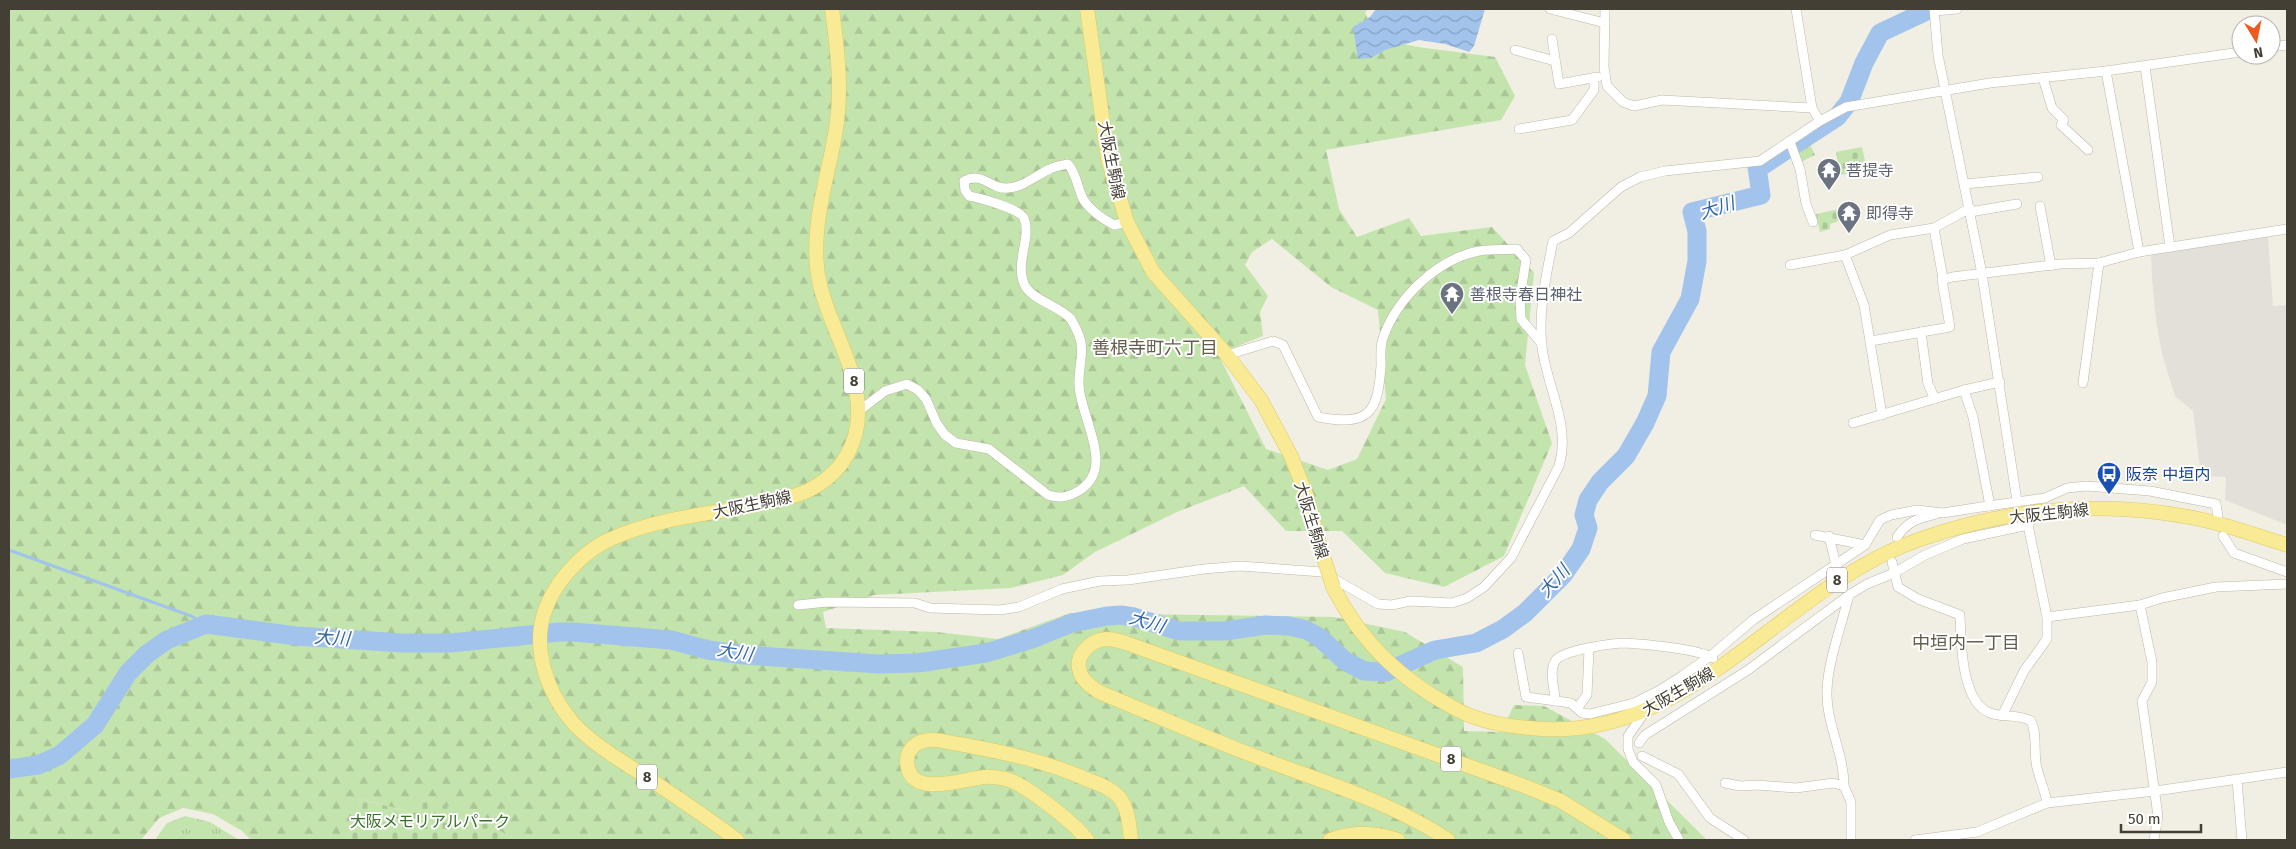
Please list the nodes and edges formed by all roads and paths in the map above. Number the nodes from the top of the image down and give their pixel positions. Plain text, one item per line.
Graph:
1 (832, 9) edge
2 (1087, 9) edge
3 (1550, 9) edge
4 (1606, 9) edge
5 (1796, 9) edge
6 (1957, 9) edge
7 (1934, 10) edge
8 (1605, 24) junction
9 (1552, 39) dead end
10 (1515, 50) dead end
11 (2231, 53) edge
12 (1555, 61) junction
13 (2145, 66) junction
14 (2106, 72) junction
15 (1606, 76) junction
16 (1594, 78) junction
17 (2043, 78) junction
18 (1944, 89) junction
19 (1812, 108) junction
20 (1820, 121) junction
21 (1519, 130) dead end
22 (1790, 142) junction
23 (2088, 150) dead end
24 (2038, 177) dead end
25 (1965, 184) junction
26 (2017, 204) dead end
27 (2040, 206) dead end
28 (1970, 210) junction
29 (1127, 222) junction
30 (1813, 222) dead end
31 (1934, 228) junction
32 (2287, 229) edge
33 (2170, 247) junction
34 (2139, 252) junction
35 (1845, 255) junction
36 (2099, 263) junction
37 (1790, 265) dead end
38 (2051, 266) junction
39 (1982, 274) junction
40 (1943, 279) junction
41 (1921, 332) junction
42 (1871, 341) junction
43 (1542, 344) junction
44 (1227, 355) junction
45 (2000, 382) junction
46 (2083, 383) dead end
47 (1964, 390) junction
48 (1935, 399) junction
49 (859, 411) junction
50 (1882, 414) junction
51 (1853, 423) dead end
52 (2045, 498) junction
53 (2017, 501) junction
54 (1990, 506) junction
55 (2057, 510) junction
56 (1943, 513) junction
57 (2036, 513) junction
58 (2218, 516) dead end
59 (2028, 525) junction
60 (1815, 535) dead end
61 (1829, 536) junction
62 (2222, 536) dead end
63 (1897, 537) dead end
64 (1865, 545) junction
65 (2287, 545) edge
66 (1892, 562) dead end
67 (1836, 565) junction
68 (2287, 572) edge
69 (1894, 573) junction
70 (2287, 584) edge
71 (1849, 595) junction
72 (798, 605) dead end
73 (2140, 605) junction
74 (2047, 617) junction
75 (1589, 648) junction
76 (1518, 653) dead end
77 (1713, 657) junction
78 (1729, 668) dead end
79 (1739, 675) junction
80 (1555, 701) junction
81 (1578, 707) junction
82 (1646, 712) junction
83 (2002, 716) junction
84 (1639, 743) dead end
85 (1642, 756) dead end
86 (2287, 772) edge
87 (2237, 780) junction
88 (1725, 783) dead end
89 (1844, 786) junction
90 (2155, 791) junction
91 (2047, 803) junction
92 (737, 840) edge
93 (1088, 840) edge
94 (1131, 840) edge
95 (1330, 840) edge
96 (1398, 840) edge
97 (1448, 840) edge
98 (1624, 840) edge
99 (1679, 840) edge
100 (1744, 840) edge
101 (1850, 840) edge
102 (1915, 840) edge
103 (2154, 840) edge
104 (2242, 840) edge

1 - 49 main road, 大阪生駒線 / 8
2 - 29 main road, 大阪生駒線 / 8
3 - 8 street
4 - 8 street
5 - 19 street
6 - 7 street
7 - 18 street
8 - 15 street
9 - 12 street
10 - 12 street
11 - 13 street
12 - 16 street
13 - 14 street
13 - 33 street
14 - 17 street
14 - 34 street
15 - 16 street
15 - 19 street
16 - 21 street
17 - 18 street
17 - 23 street
18 - 20 street
18 - 25 street
19 - 20 street
20 - 22 street
22 - 30 street
22 - 43 street
24 - 25 street
25 - 28 street
26 - 28 street
27 - 38 street
28 - 31 street
28 - 39 street
29 - 44 main road, 大阪生駒線 / 8
29 - 49 street
31 - 35 street
31 - 40 street
32 - 33 street
33 - 34 street
34 - 36 street
35 - 37 street
35 - 42 street
36 - 38 street
36 - 46 street
38 - 39 street
39 - 40 street
39 - 45 street
40 - 41 street
41 - 42 street
41 - 48 street
42 - 50 street
43 - 44 street
43 - 72 street
44 - 82 main road, 大阪生駒線 / 8, bridge
45 - 47 street
45 - 53 street
47 - 48 street
47 - 54 street
48 - 50 street
49 - 92 main road, 大阪生駒線 / 8
50 - 51 street
52 - 53 street
52 - 55 street
52 - 58 street
53 - 54 street
54 - 56 street
55 - 57 main road, 大阪生駒線 / 8
55 - 65 main road, 大阪生駒線 / 8
56 - 63 street
56 - 64 street
57 - 59 street
57 - 82 main road, 大阪生駒線 / 8
59 - 69 street
59 - 74 street
60 - 61 street
61 - 64 street
61 - 67 street
62 - 68 street
64 - 67 street
66 - 69 street
67 - 77 street
69 - 71 street
69 - 83 street
70 - 73 street
71 - 79 street
71 - 89 street
73 - 74 street
73 - 90 street
74 - 83 street
75 - 77 street
75 - 80 street
75 - 81 street
76 - 80 street
77 - 81 street
78 - 79 street
79 - 84 street
80 - 81 street
82 - 99 street
83 - 91 street
85 - 100 street
86 - 87 street
87 - 90 street
87 - 104 street
88 - 89 street
89 - 101 street
90 - 91 street
90 - 103 street
91 - 102 street
93 - 94 main road
95 - 96 main road
97 - 98 main road, 8

